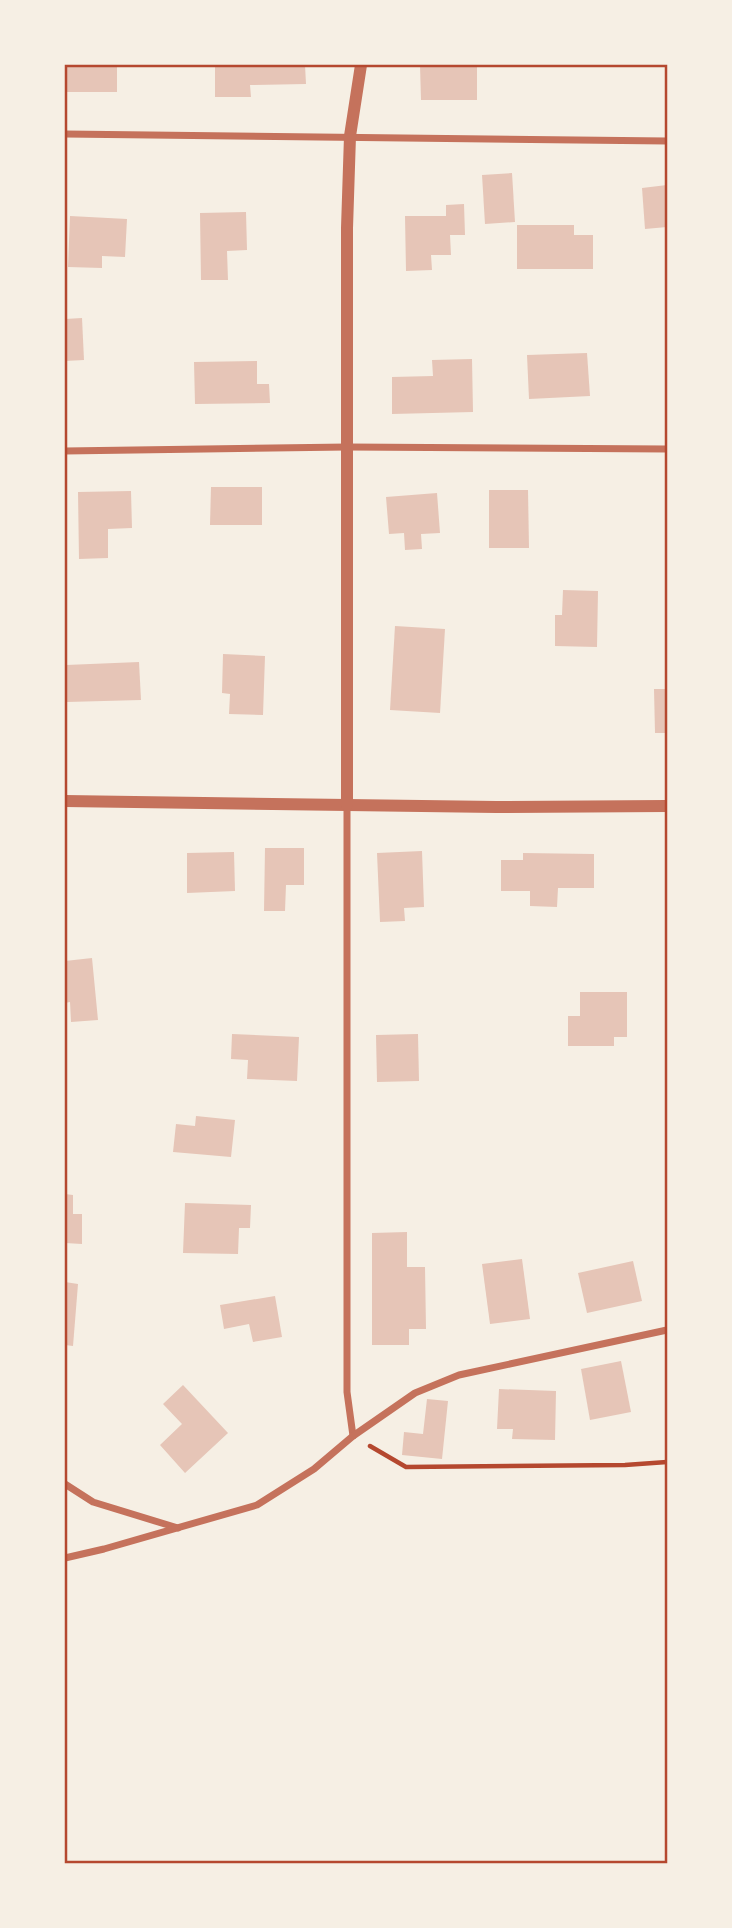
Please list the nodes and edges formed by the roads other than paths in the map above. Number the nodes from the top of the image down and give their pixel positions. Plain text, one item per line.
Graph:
1 (361, 65) edge
2 (65, 134) edge
3 (350, 136) junction
4 (667, 141) edge
5 (347, 447) junction
6 (667, 449) edge
7 (65, 451) edge
8 (65, 801) edge
9 (347, 805) junction
10 (667, 806) edge
11 (667, 1331) edge
12 (353, 1436) junction
13 (65, 1483) edge
14 (179, 1528) junction
15 (65, 1558) edge

1 - 3 street
2 - 3 street
3 - 4 street
3 - 5 street
5 - 6 street
5 - 7 street
5 - 9 street
8 - 9 street
9 - 10 street
9 - 12 street
11 - 12 street
12 - 14 street
13 - 14 street
14 - 15 street

